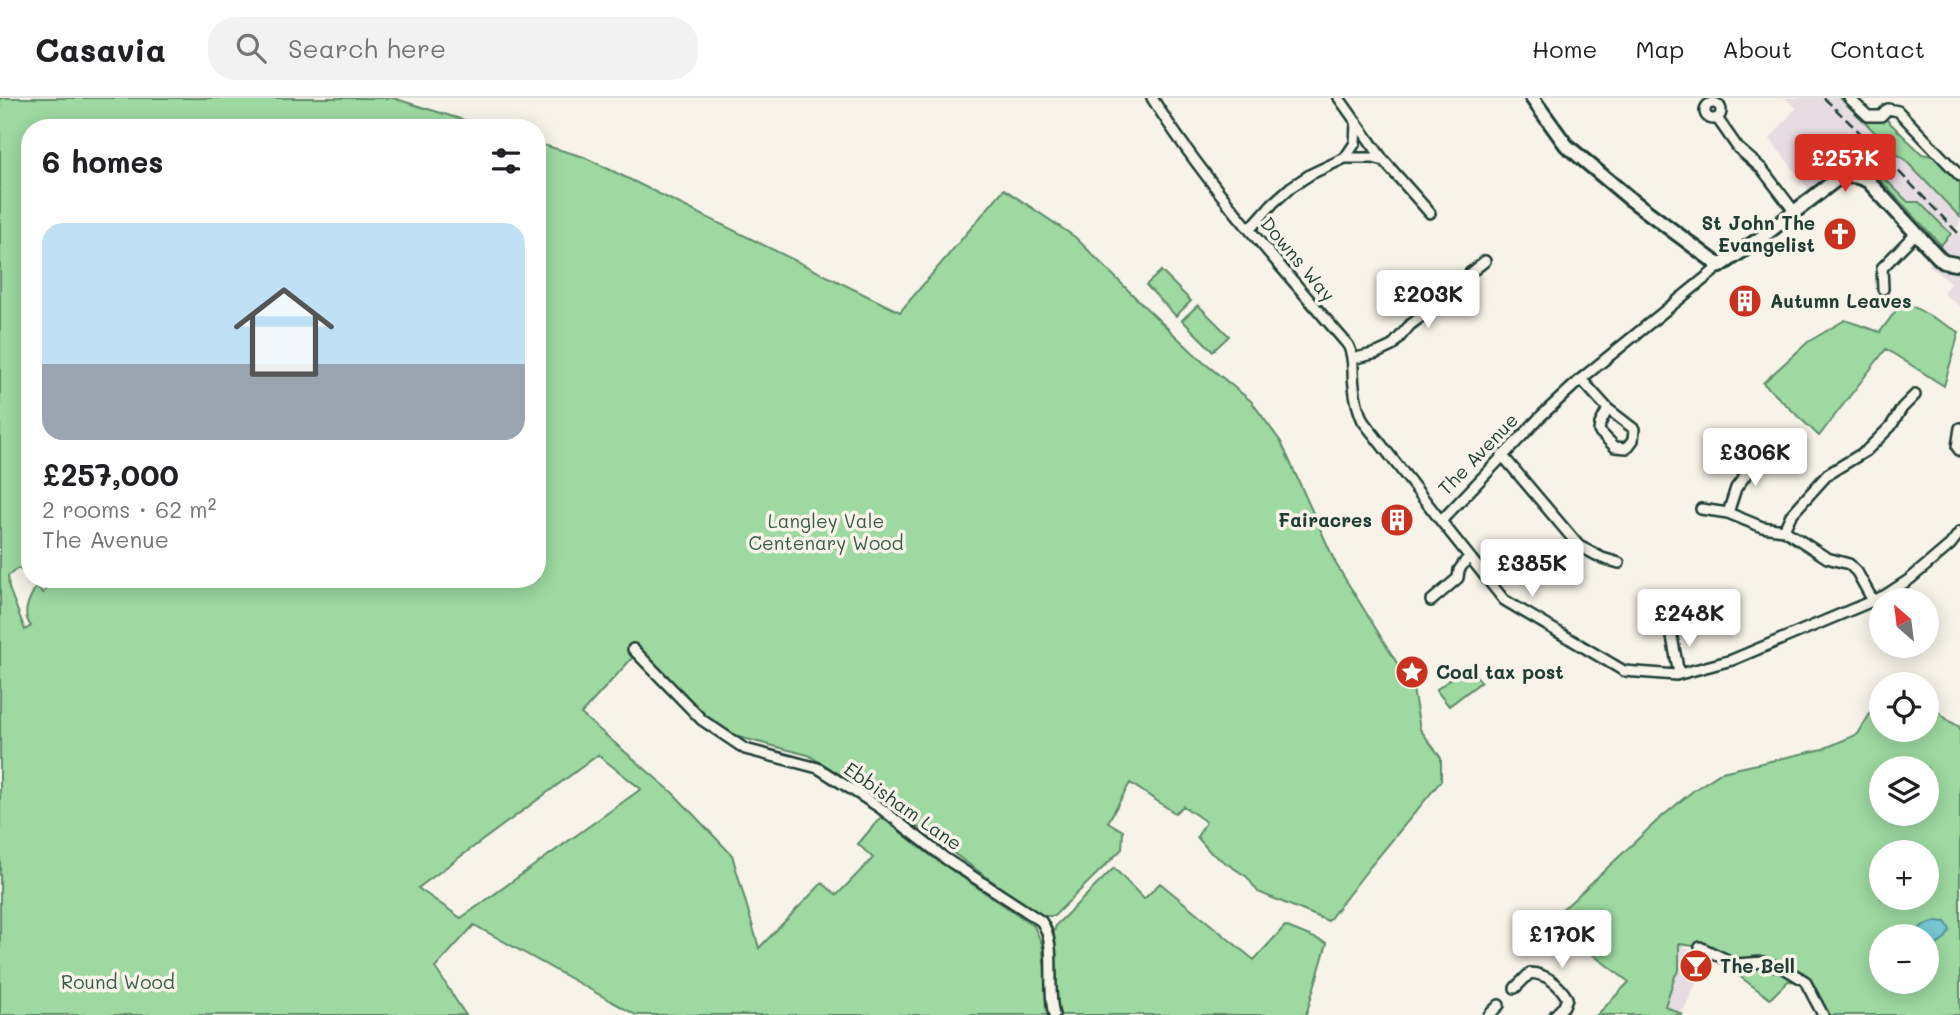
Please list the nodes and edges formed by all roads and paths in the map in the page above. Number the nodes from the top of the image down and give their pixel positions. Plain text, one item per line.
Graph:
1 (1152, 98) edge
2 (1339, 98) edge
3 (1532, 98) edge
4 (1849, 98) edge
5 (1705, 101) edge
6 (1356, 123) junction
7 (1345, 158) junction
8 (1384, 161) junction
9 (1960, 176) edge
10 (1794, 211) junction
11 (1430, 213) dead end
12 (1250, 229) junction
13 (1915, 234) junction
14 (1485, 261) dead end
15 (1959, 263) edge
16 (1720, 266) junction
17 (1883, 289) dead end
18 (1352, 359) junction
19 (1581, 379) junction
20 (1915, 395) dead end
21 (1608, 409) junction
22 (1960, 428) edge
23 (1960, 451) edge
24 (1762, 453) dead end
25 (1503, 455) junction
26 (1701, 509) dead end
27 (1728, 513) junction
28 (1441, 521) junction
29 (1784, 530) junction
30 (1960, 532) edge
31 (1469, 556) junction
32 (1619, 563) dead end
33 (1896, 588) edge
34 (1869, 594) edge
35 (1869, 600) edge
36 (1431, 601) dead end
37 (1679, 603) dead end
38 (633, 649) dead end
39 (1679, 674) junction
40 (1700, 947) dead end
41 (1515, 988) dead end
42 (1499, 1005) dead end
43 (1054, 1015) edge
44 (1489, 1015) edge
45 (1555, 1015) edge
46 (1823, 1015) edge

1 - 12 street, Downs Way
2 - 6 street
3 - 16 street
4 - 9 street
5 - 10 street
6 - 7 street
6 - 8 street
7 - 8 street
7 - 12 street
8 - 11 street
10 - 13 street, The Avenue
10 - 16 street, The Avenue
12 - 18 street, Downs Way
13 - 15 street, The Avenue
13 - 17 street
14 - 18 street
16 - 19 street, The Avenue
18 - 28 street, Downs Way
19 - 21 street
19 - 25 street, The Avenue
20 - 29 street
21 - 21 street
22 - 23 street
24 - 27 street
25 - 28 street, The Avenue
25 - 32 street
26 - 27 street
27 - 29 street
28 - 31 street, The Avenue
29 - 34 street
30 - 33 street, The Avenue
31 - 36 street
31 - 39 street, The Avenue
35 - 39 street, The Avenue
37 - 39 street
38 - 43 street, Ebbisham Lane
40 - 46 street
41 - 45 street
42 - 44 street

